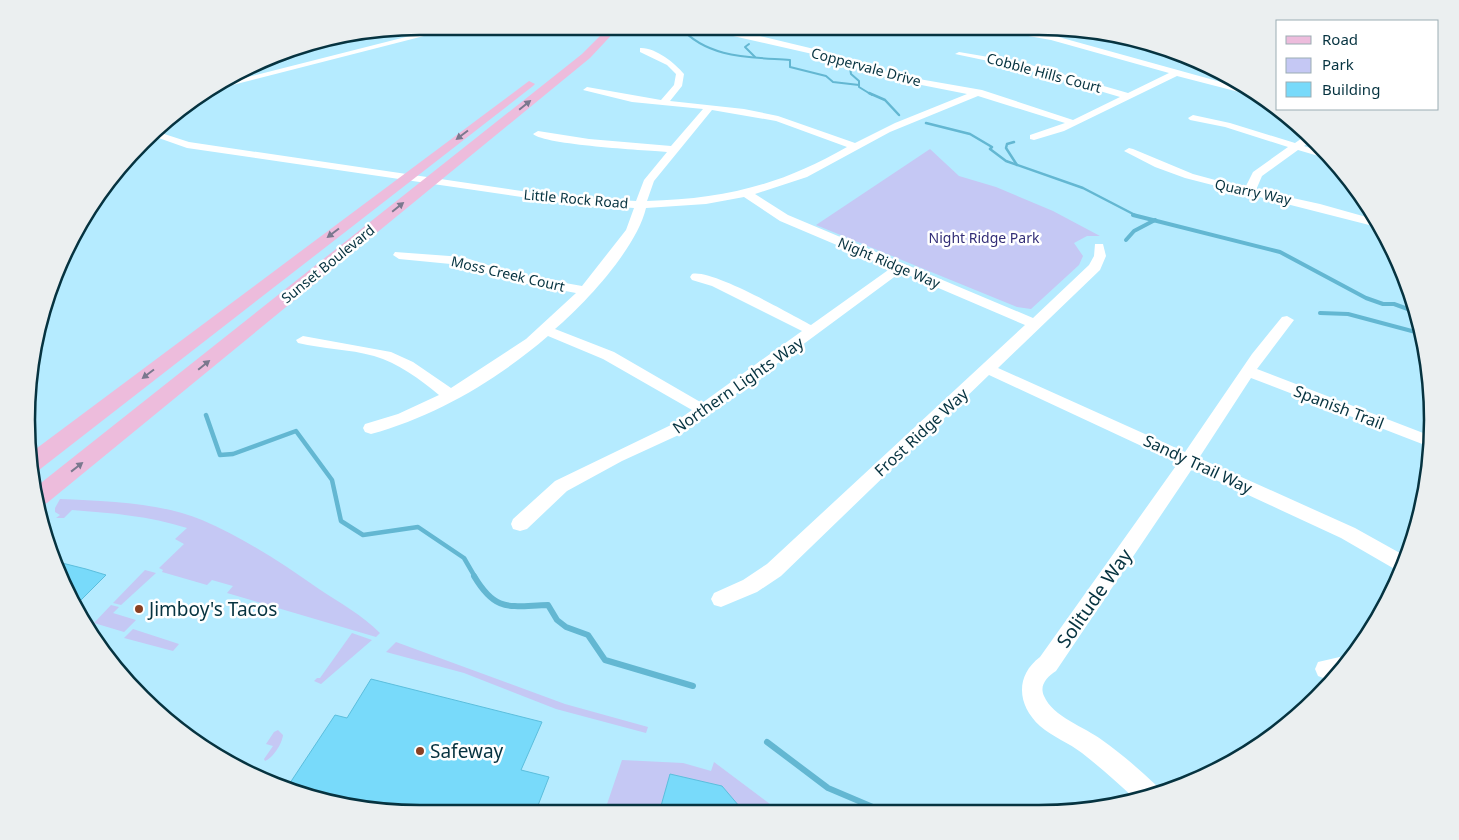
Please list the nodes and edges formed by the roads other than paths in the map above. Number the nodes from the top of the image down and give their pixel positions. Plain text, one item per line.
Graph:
1 (424, 35) edge
2 (586, 35) edge
3 (606, 35) edge
4 (738, 35) edge
5 (1031, 35) edge
6 (643, 50) dead end
7 (959, 54) dead end
8 (1176, 73) junction
9 (234, 83) edge
10 (588, 90) dead end
11 (1238, 91) edge
12 (979, 92) junction
13 (1128, 96) junction
14 (662, 103) junction
15 (709, 108) junction
16 (1193, 118) dead end
17 (1073, 123) junction
18 (538, 134) dead end
19 (161, 136) edge
20 (1034, 137) dead end
21 (1304, 141) edge
22 (1296, 146) junction
23 (857, 147) junction
24 (675, 150) junction
25 (1128, 152) dead end
26 (1315, 152) edge
27 (406, 178) junction
28 (430, 181) junction
29 (1249, 192) junction
30 (746, 193) junction
31 (641, 205) junction
32 (1368, 221) edge
33 (1098, 247) dead end
34 (399, 255) dead end
35 (900, 267) junction
36 (697, 277) dead end
37 (586, 291) junction
38 (1287, 320) dead end
39 (1036, 324) junction
40 (548, 331) junction
41 (813, 332) junction
42 (303, 340) dead end
43 (988, 369) junction
44 (1248, 371) junction
45 (450, 395) junction
46 (703, 410) junction
47 (371, 428) dead end
48 (1423, 439) edge
49 (37, 459) edge
50 (1189, 460) junction
51 (42, 495) edge
52 (520, 524) dead end
53 (1397, 561) edge
54 (721, 599) dead end
55 (1143, 791) edge

1 - 9 street
2 -> 27 main road, Sunset Boulevard
28 -> 3 main road, Sunset Boulevard
4 - 12 street, Coppervale Drive
5 - 8 street
6 - 14 street
7 - 13 street, Cobble Hills Court
8 - 11 street
8 - 13 street
10 - 14 street
12 - 17 street, Coppervale Drive
12 - 23 street, Little Rock Road
13 - 17 street
14 - 15 street
15 - 23 street
15 - 24 street
16 - 22 street
17 - 20 street
18 - 24 street
19 - 27 street, Little Rock Road
21 - 22 street
22 - 26 street
22 - 29 street
23 - 30 street, Little Rock Road
24 - 31 street
25 - 29 street, Quarry Way
27 - 28 street, Little Rock Road
27 -> 49 main road, Sunset Boulevard
28 - 31 street, Little Rock Road
51 -> 28 main road, Sunset Boulevard
29 - 32 street, Quarry Way
30 - 31 street, Little Rock Road
30 - 35 street, Night Ridge Way
31 - 37 street
33 - 39 street, Frost Ridge Way
34 - 37 street, Moss Creek Court
35 - 39 street, Night Ridge Way
35 - 41 street, Northern Lights Way
36 - 41 street
37 - 40 street
38 - 44 street, Solitude Way
39 - 43 street, Frost Ridge Way
40 - 45 street
40 - 46 street
41 - 46 street, Northern Lights Way
42 - 45 street
43 - 50 street, Sandy Trail Way
43 - 54 street, Frost Ridge Way
44 - 48 street, Spanish Trail
44 - 50 street, Solitude Way
45 - 47 street
46 - 52 street, Northern Lights Way
50 - 53 street, Sandy Trail Way
50 - 55 street, Solitude Way

